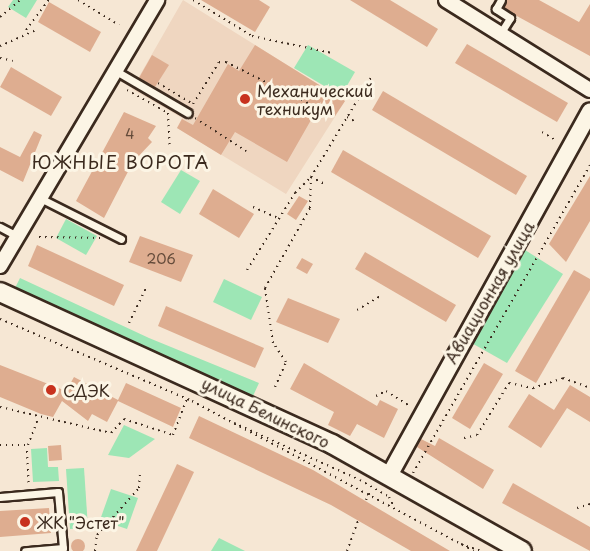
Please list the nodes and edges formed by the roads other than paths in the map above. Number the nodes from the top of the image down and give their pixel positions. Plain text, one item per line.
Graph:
1 (157, 0) edge
2 (446, 0) edge
3 (501, 0) edge
4 (500, 34) junction
5 (116, 71) junction
6 (590, 90) edge
7 (590, 111) edge
8 (188, 113) dead end
9 (38, 197) junction
10 (0, 227) edge
11 (17, 236) junction
12 (121, 239) road end
13 (0, 266) edge
14 (0, 292) edge
15 (390, 474) junction
16 (0, 496) edge
17 (25, 551) edge
18 (522, 551) edge

1 - 5 street
2 - 4 street
3 - 4 lane
4 - 6 street
5 - 8 lane
5 - 9 street
7 - 15 street, Авиационная улица
9 - 11 street
9 - 12 lane
10 - 11 lane
11 - 13 street
14 - 15 main road, улица Белинского
15 - 18 main road, улица Белинского
16 - 17 lane

